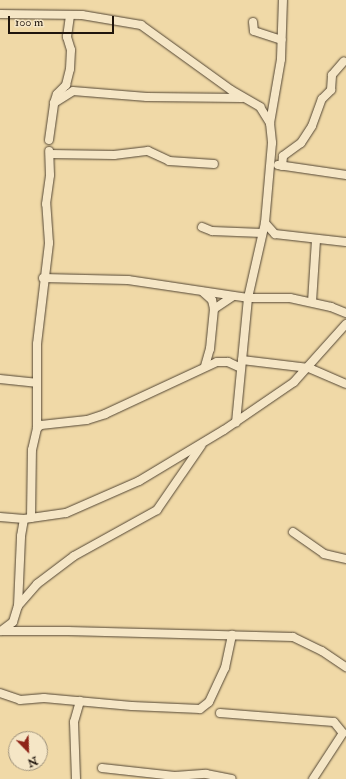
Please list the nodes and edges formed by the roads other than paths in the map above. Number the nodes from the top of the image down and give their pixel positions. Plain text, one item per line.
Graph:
1 (275, 0) edge
2 (283, 2) edge
3 (0, 14) edge
4 (70, 15) junction
5 (253, 22) dead end
6 (282, 40) junction
7 (344, 61) dead end
8 (242, 98) junction
9 (54, 103) junction
10 (270, 123) junction
11 (48, 140) dead end
12 (214, 164) dead end
13 (270, 164) junction
14 (282, 166) junction
15 (346, 175) edge
16 (265, 223) junction
17 (202, 227) dead end
18 (275, 234) junction
19 (262, 237) junction
20 (316, 240) junction
21 (346, 242) edge
22 (43, 278) junction
23 (203, 292) junction
24 (234, 296) junction
25 (248, 298) junction
26 (312, 302) junction
27 (214, 309) junction
28 (346, 313) edge
29 (346, 324) edge
30 (242, 364) junction
31 (205, 366) junction
32 (309, 368) junction
33 (0, 379) edge
34 (36, 383) junction
35 (346, 384) edge
36 (238, 399) junction
37 (250, 413) junction
38 (236, 422) junction
39 (37, 428) junction
40 (202, 443) junction
41 (0, 517) edge
42 (28, 518) junction
43 (293, 532) dead end
44 (346, 559) edge
45 (18, 606) junction
46 (0, 631) edge
47 (232, 635) junction
48 (346, 667) edge
49 (0, 693) edge
50 (80, 701) junction
51 (220, 713) dead end
52 (345, 731) edge
53 (102, 768) dead end
54 (76, 779) edge
55 (232, 779) edge
56 (313, 779) edge

1 - 2 street
2 - 6 street
3 - 4 street
4 - 8 street
4 - 9 street
5 - 6 street
6 - 10 street
7 - 14 street
8 - 9 street
8 - 10 street
9 - 11 street
10 - 13 street
12 - 22 street
13 - 14 street
13 - 16 street
14 - 15 street
16 - 18 street
16 - 19 street
17 - 19 street
18 - 19 street
18 - 20 street
19 - 25 street
20 - 21 street
20 - 26 street
22 - 23 street
22 - 34 street
23 - 24 street
23 - 27 street
24 - 25 street
24 - 27 street
25 - 26 street
25 - 30 street
26 - 28 street
27 - 31 street
29 - 32 street
30 - 31 street
30 - 32 street
30 - 36 street
31 - 39 street
32 - 35 street
32 - 37 street
33 - 34 street
34 - 39 street
36 - 37 street
36 - 38 street
37 - 38 street
38 - 40 street
39 - 42 street
40 - 42 street
40 - 45 street
41 - 42 street
42 - 45 street
43 - 44 street
45 - 46 street
46 - 47 street
47 - 48 street
47 - 50 street
49 - 50 street
50 - 54 street
51 - 52 street
52 - 56 street
53 - 55 street

